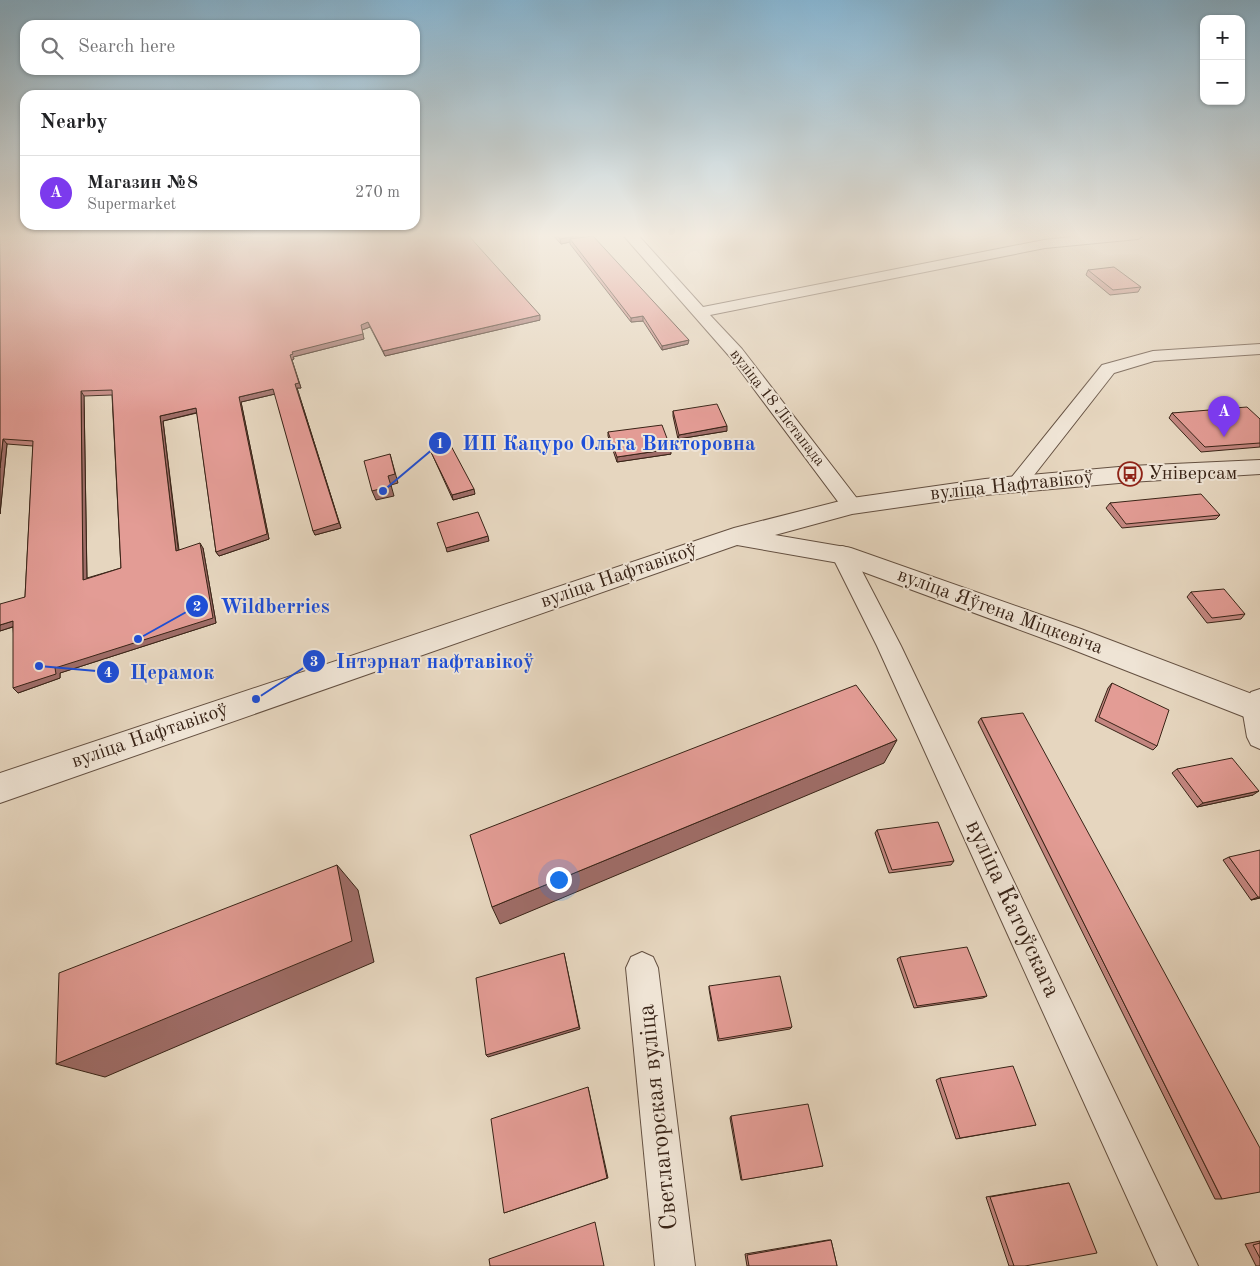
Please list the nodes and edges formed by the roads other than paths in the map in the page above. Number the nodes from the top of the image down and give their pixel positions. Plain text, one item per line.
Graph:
1 (683, 294) edge
2 (792, 294) edge
3 (699, 312) junction
4 (1260, 349) edge
5 (1260, 467) edge
6 (1017, 483) junction
7 (852, 506) junction
8 (734, 537) junction
9 (842, 554) junction
10 (1258, 706) edge
11 (1260, 737) edge
12 (0, 788) edge
13 (642, 968) dead end
14 (675, 1266) edge
15 (1178, 1266) edge

1 - 3 street, вуліца 18 Лістапада
2 - 3 street
3 - 7 street, вуліца 18 Лістапада
4 - 6 street
5 - 6 street, вуліца Нафтавікоў
6 - 7 street, вуліца Нафтавікоў
7 - 8 street, вуліца Нафтавікоў
8 - 9 street, вуліца Яўгена Міцкевіча
8 - 12 street, вуліца Нафтавікоў
9 - 10 street, вуліца Яўгена Міцкевіча
9 - 15 street, вуліца Катоўскага
10 - 11 street
13 - 14 street, Светлагорская вуліца

